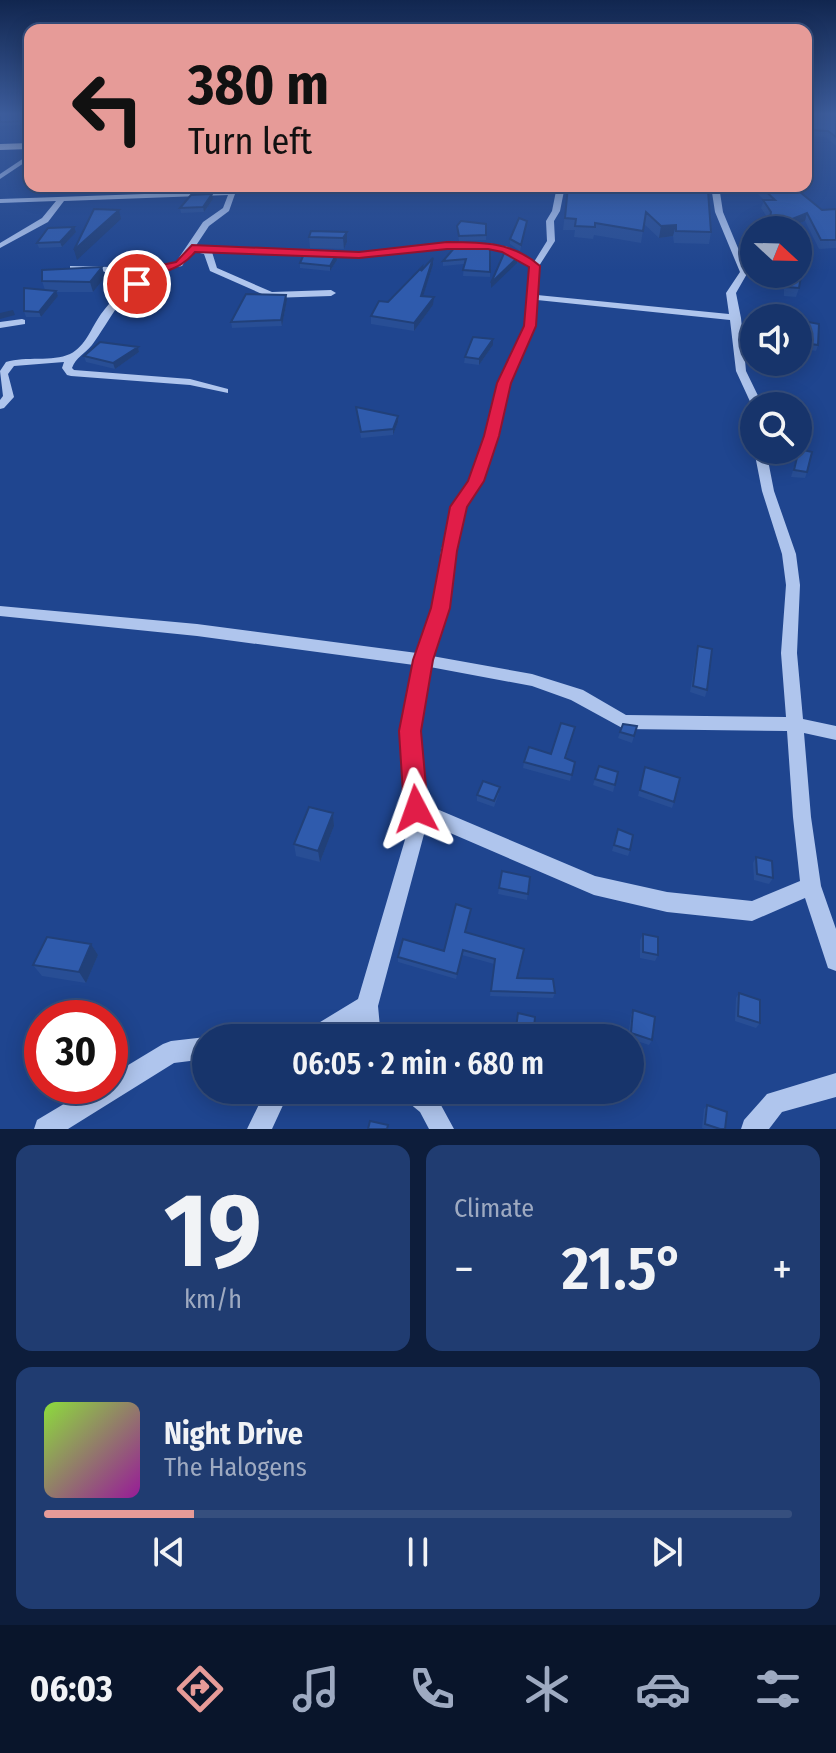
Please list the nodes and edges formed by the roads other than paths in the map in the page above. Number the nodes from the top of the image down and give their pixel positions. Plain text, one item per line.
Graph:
1 (560, 192) edge
2 (716, 192) edge
3 (232, 193) joint
4 (63, 198) junction
5 (0, 201) edge
6 (0, 246) edge
7 (197, 249) junction
8 (535, 266) junction
9 (73, 268) edge
10 (151, 271) junction
11 (331, 293) dead end
12 (532, 297) junction
13 (736, 318) junction
14 (22, 322) dead end
15 (0, 325) edge
16 (71, 357) junction
17 (224, 391) dead end
18 (751, 392) edge
19 (0, 406) edge
20 (763, 464) edge
21 (0, 611) edge
22 (423, 660) junction
23 (794, 724) junction
24 (836, 733) edge
25 (416, 809) junction
26 (811, 886) junction
27 (836, 960) edge
28 (367, 1006) junction
29 (338, 1024) edge
30 (369, 1024) edge
31 (192, 1050) edge
32 (836, 1085) edge
33 (271, 1104) edge
34 (428, 1104) edge
35 (46, 1129) edge
36 (259, 1129) edge
37 (442, 1129) edge
38 (753, 1129) edge

1 - 8 street
2 - 13 street
3 - 4 street
3 - 7 street
4 - 5 street
4 - 6 street
7 - 8 street
7 - 10 street
7 - 11 street
8 - 12 street
9 - 10 street
10 - 16 street
12 - 13 street
12 - 22 street
13 - 18 street
14 - 15 street
16 - 17 street
16 - 19 street
20 - 23 street
21 - 22 street
22 - 23 street
22 - 25 street
23 - 24 street
23 - 26 street
25 - 26 street
25 - 28 street
26 - 27 street
28 - 29 street
28 - 30 street
31 - 35 street
32 - 38 street
33 - 36 street
34 - 37 street

